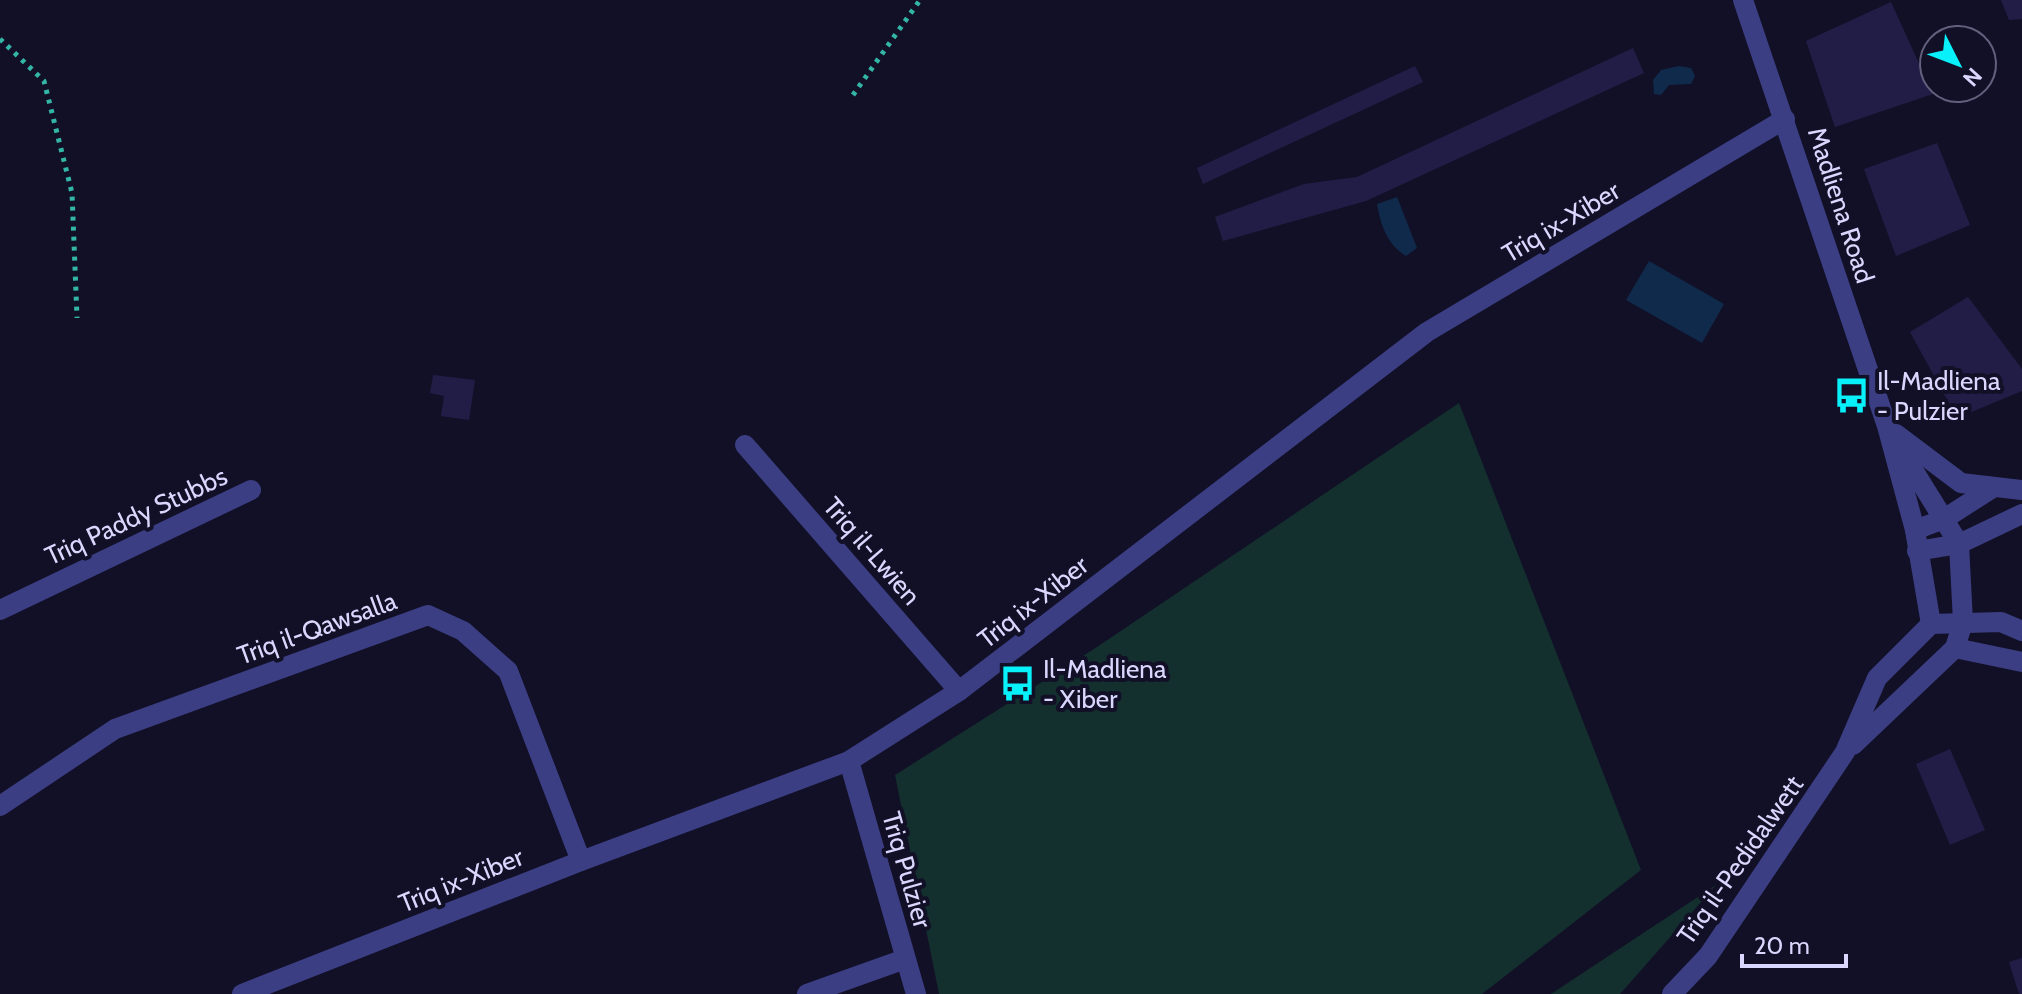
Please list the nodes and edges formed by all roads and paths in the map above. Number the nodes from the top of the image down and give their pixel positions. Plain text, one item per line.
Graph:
1 (920, 0) edge
2 (1743, 0) edge
3 (0, 39) edge
4 (853, 95) dead end
5 (1785, 119) junction
6 (77, 318) dead end
7 (1887, 426) junction
8 (745, 445) dead end
9 (1994, 487) junction
10 (251, 490) dead end
11 (2022, 490) edge
12 (2022, 514) edge
13 (1944, 519) junction
14 (1915, 530) junction
15 (1959, 544) junction
16 (1917, 551) junction
17 (3, 600) edge
18 (1963, 622) junction
19 (1931, 624) junction
20 (2022, 631) edge
21 (1955, 648) junction
22 (2022, 662) edge
23 (959, 691) junction
24 (1845, 752) junction
25 (849, 761) junction
26 (0, 806) edge
27 (581, 861) junction
28 (905, 959) junction
29 (242, 994) edge
30 (807, 994) edge
31 (916, 994) edge
32 (1672, 994) edge

1 - 4 path
2 - 5 street, Madliena Road
3 - 6 path
5 - 7 street, Madliena Road
5 - 23 street, Triq ix-Xiber
7 - 9 street
7 - 13 street, Madliena Road
7 - 14 street, Madliena Road
8 - 23 street, Triq il-Lwien
9 - 11 street
9 - 13 street
10 - 17 street, Triq Paddy Stubbs
12 - 15 street
13 - 14 street
13 - 15 street, Madliena Road
14 - 16 street, Madliena Road
15 - 16 street
15 - 18 street, Madliena Road
16 - 19 street, Madliena Road
18 - 19 street
18 - 20 street
18 - 21 street, Madliena Road
19 - 24 street, Triq il-Pedidalwett
21 - 22 street
21 - 24 street, Triq il-Pedidalwett
23 - 25 street, Triq ix-Xiber
24 - 32 street, Triq il-Pedidalwett
25 - 27 street, Triq ix-Xiber
25 - 28 street, Triq Pulzier
26 - 27 street, Triq il-Qawsalla
27 - 29 street, Triq ix-Xiber
28 - 30 street
28 - 31 street, Triq Pulzier

